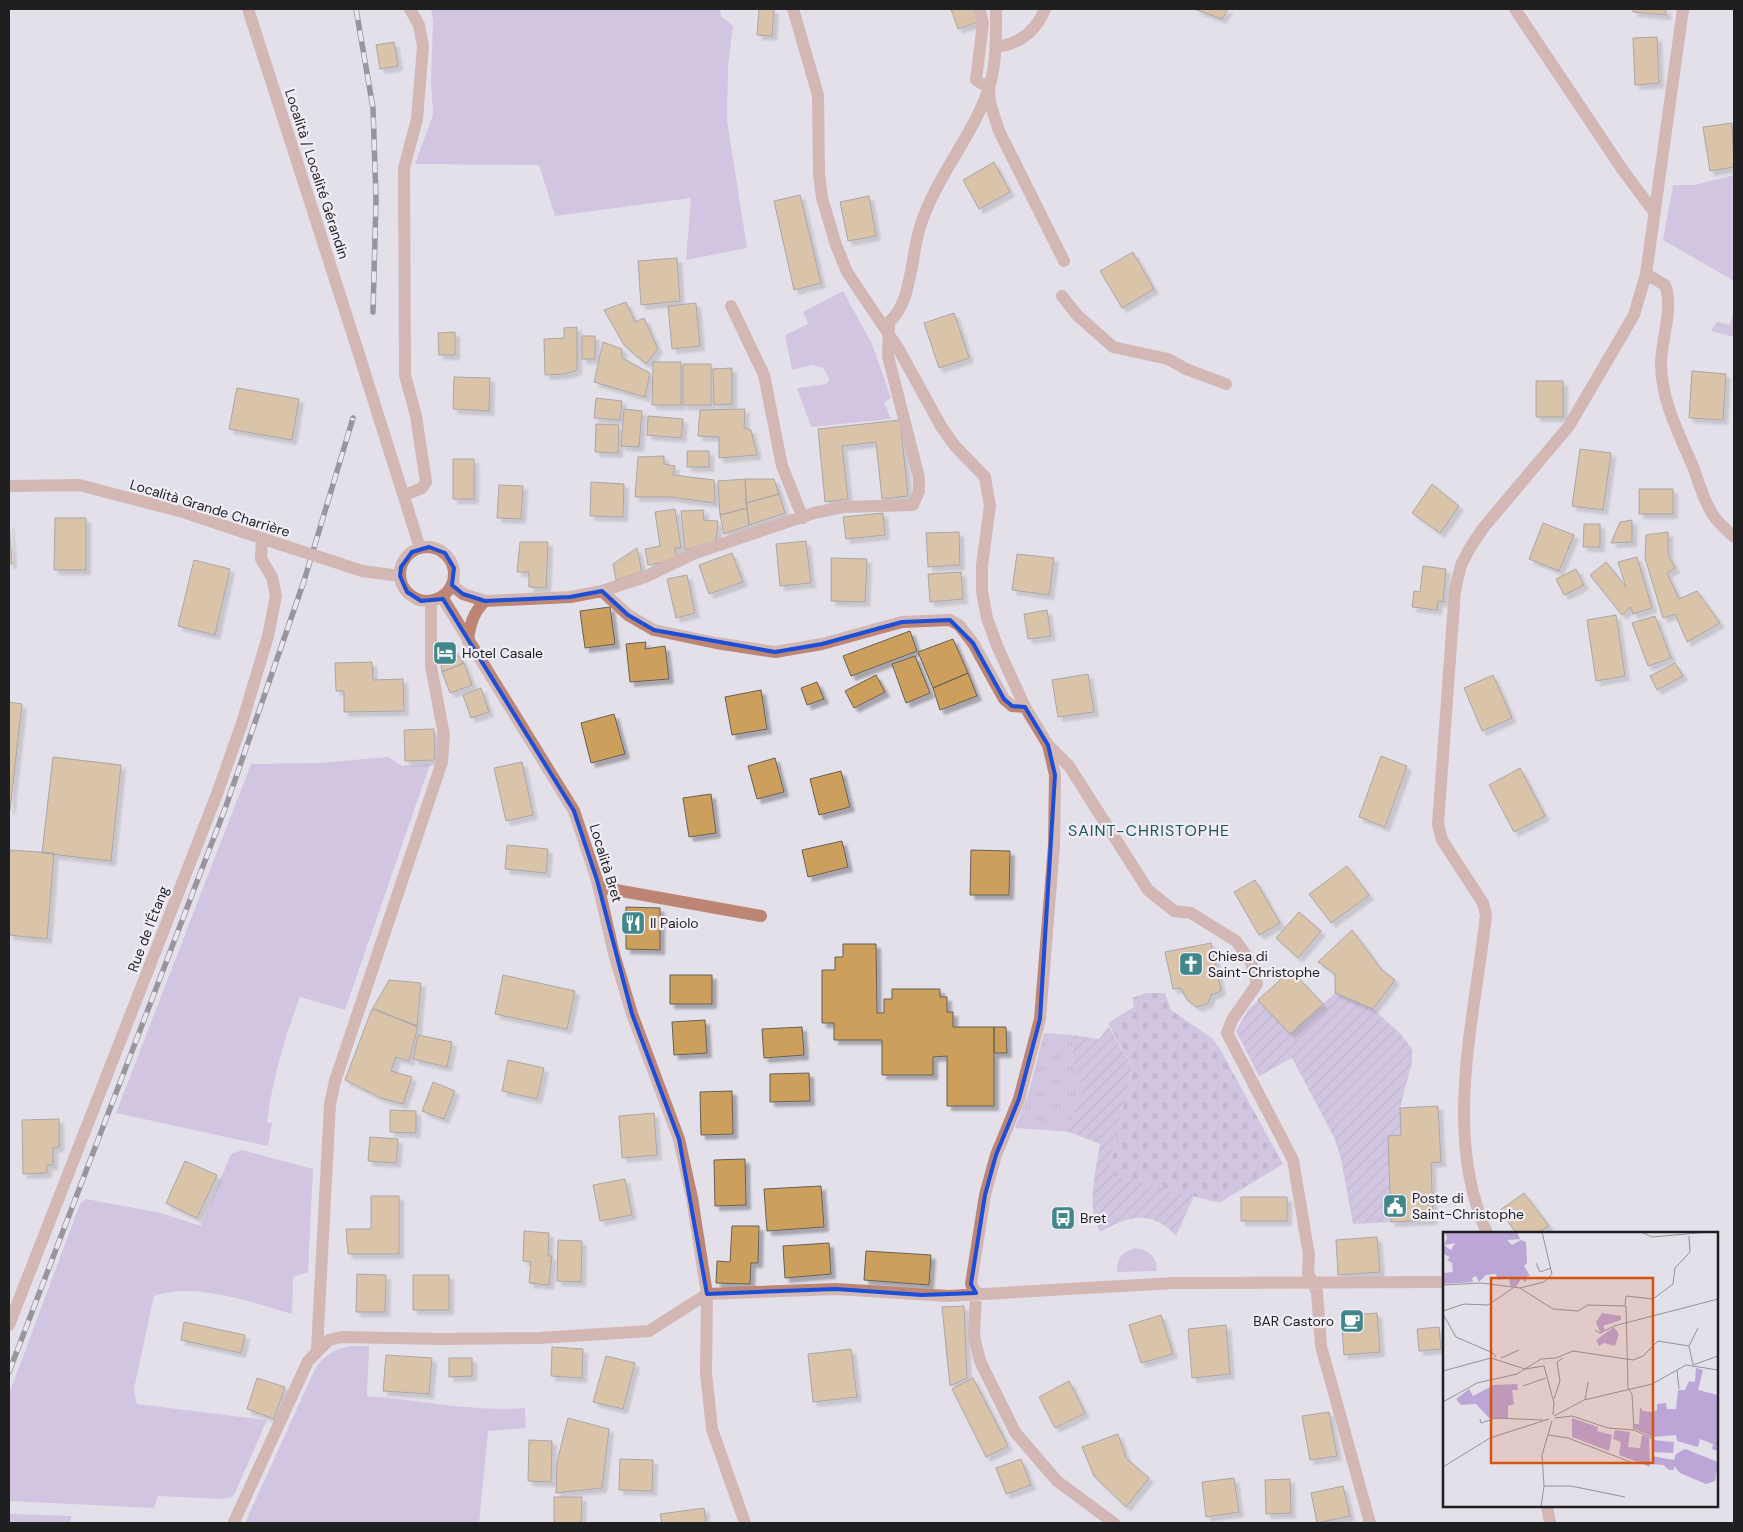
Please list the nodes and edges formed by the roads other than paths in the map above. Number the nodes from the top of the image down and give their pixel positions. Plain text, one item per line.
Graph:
1 (248, 9) edge
2 (410, 9) edge
3 (793, 9) edge
4 (979, 9) edge
5 (996, 9) edge
6 (1045, 9) edge
7 (1515, 9) edge
8 (1683, 9) edge
9 (996, 47) junction
10 (989, 88) junction
11 (1654, 212) junction
12 (1064, 261) dead end
13 (1646, 274) junction
14 (1062, 296) dead end
15 (731, 306) dead end
16 (888, 336) junction
17 (1226, 384) dead end
18 (9, 486) edge
19 (405, 495) junction
20 (803, 518) junction
21 (1734, 537) edge
22 (262, 538) junction
23 (420, 548) junction
24 (400, 576) junction
25 (452, 585) junction
26 (602, 591) junction
27 (437, 599) junction
28 (485, 601) junction
29 (468, 641) junction
30 (1025, 707) junction
31 (1048, 745) junction
32 (599, 887) junction
33 (761, 916) dead end
34 (1486, 1232) edge
35 (1443, 1282) edge
36 (1313, 1283) junction
37 (707, 1294) junction
38 (976, 1294) junction
39 (9, 1325) edge
40 (317, 1349) junction
41 (1547, 1507) edge
42 (234, 1522) dead end
43 (746, 1523) edge
44 (1114, 1523) edge
45 (1370, 1523) edge
46 (1550, 1523) edge

1 - 19 street, Località / Localité Gérandin
2 - 19 street
3 - 16 street
4 - 10 street
5 - 9 street
6 - 9 street
7 - 11 street
8 - 11 street
9 - 10 street
10 - 12 street
10 - 16 street
11 - 13 street
13 - 21 street
13 - 34 street
14 - 17 street
15 - 20 street
16 - 20 street
16 - 30 street
18 - 22 street, Località Grande Charrière
19 - 23 street, Località / Localité Gérandin
20 - 26 street
22 - 24 street, Località Grande Charrière, bridge
22 - 39 street, Rue de l'Étang
23 - 24 street
23 - 25 street
24 - 27 street
25 - 27 street
25 - 28 street
26 - 28 street
26 - 30 street
27 - 29 street, Località Bret
27 - 40 street
28 - 29 street
29 - 32 street, Località Bret
30 - 31 street
31 - 36 street
31 - 38 street
32 - 33 street
32 - 37 street, Località Bret
35 - 36 street
36 - 38 street
36 - 45 street
37 - 38 street
37 - 40 street
37 - 43 street, Località Bret
38 - 44 street
40 - 42 street
41 - 46 street

